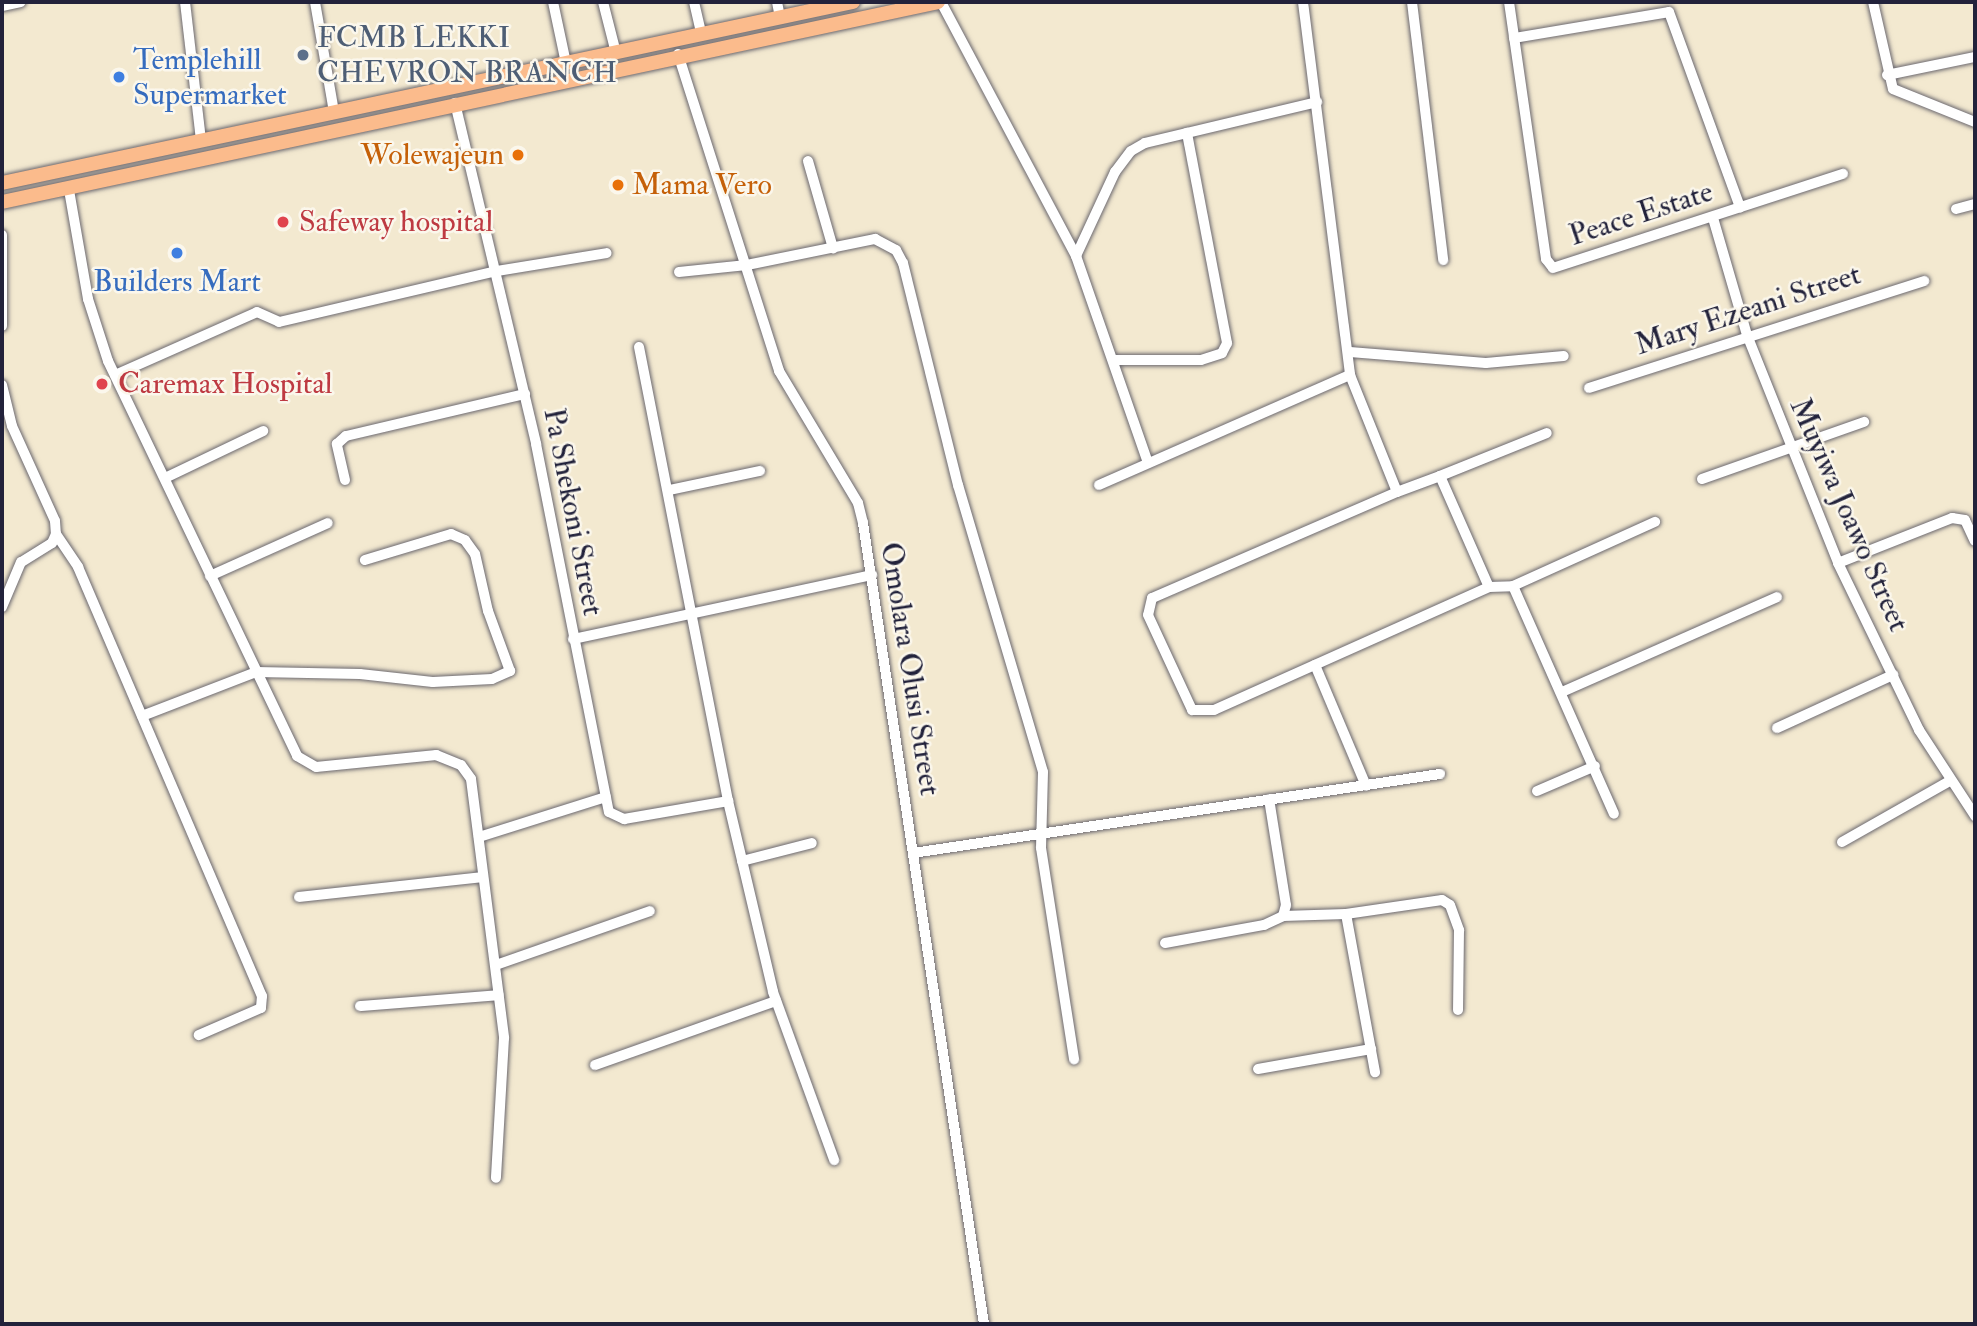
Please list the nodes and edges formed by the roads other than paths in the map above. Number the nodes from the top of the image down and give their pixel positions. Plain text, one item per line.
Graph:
1 (21, 2) edge
2 (185, 2) edge
3 (316, 2) edge
4 (553, 2) edge
5 (603, 2) edge
6 (694, 2) edge
7 (778, 2) edge
8 (853, 2) edge
9 (940, 2) edge
10 (1303, 2) edge
11 (1412, 2) edge
12 (1509, 2) edge
13 (1873, 2) edge
14 (2, 6) edge
15 (780, 17) junction
16 (701, 33) junction
17 (1514, 38) junction
18 (616, 53) junction
19 (678, 54) junction
20 (1975, 57) edge
21 (566, 63) junction
22 (1887, 75) junction
23 (1317, 102) junction
24 (455, 103) junction
25 (334, 112) junction
26 (1975, 122) edge
27 (1187, 133) junction
28 (201, 140) junction
29 (808, 161) dead end
30 (1843, 174) dead end
31 (2, 183) edge
32 (69, 190) junction
33 (2, 202) edge
34 (1975, 204) edge
35 (1741, 207) junction
36 (1956, 209) dead end
37 (1713, 218) junction
38 (2, 235) edge
39 (833, 248) junction
40 (607, 253) dead end
41 (1076, 256) junction
42 (1443, 260) dead end
43 (747, 265) junction
44 (497, 271) junction
45 (679, 272) dead end
46 (1924, 281) dead end
47 (2, 326) edge
48 (1747, 335) junction
49 (639, 347) dead end
50 (1350, 352) junction
51 (1564, 356) dead end
52 (1113, 360) junction
53 (115, 375) junction
54 (1350, 375) junction
55 (2, 385) edge
56 (1589, 388) dead end
57 (525, 394) junction
58 (1864, 422) dead end
59 (263, 431) dead end
60 (1547, 433) dead end
61 (1789, 447) junction
62 (1148, 463) junction
63 (760, 471) dead end
64 (1440, 477) junction
65 (165, 478) junction
66 (1702, 479) dead end
67 (345, 480) dead end
68 (1099, 485) dead end
69 (669, 490) junction
70 (1397, 492) junction
71 (1655, 522) dead end
72 (328, 523) dead end
73 (56, 534) junction
74 (1975, 541) edge
75 (365, 560) dead end
76 (1838, 563) junction
77 (872, 575) junction
78 (210, 576) junction
79 (1513, 586) junction
80 (1489, 587) junction
81 (1777, 597) dead end
82 (2, 607) edge
83 (694, 613) junction
84 (573, 639) junction
85 (1315, 665) junction
86 (256, 671) junction
87 (1893, 675) junction
88 (1562, 692) junction
89 (142, 716) junction
90 (1777, 728) dead end
91 (1595, 766) junction
92 (1440, 774) dead end
93 (1950, 781) junction
94 (1366, 786) junction
95 (1537, 791) dead end
96 (606, 797) junction
97 (1269, 799) junction
98 (728, 801) junction
99 (1615, 814) dead end
100 (1975, 816) edge
101 (1041, 831) junction
102 (478, 837) junction
103 (1842, 842) dead end
104 (812, 843) dead end
105 (913, 853) junction
106 (742, 861) junction
107 (483, 877) junction
108 (299, 897) dead end
109 (650, 911) dead end
110 (1346, 914) junction
111 (1283, 916) junction
112 (1165, 943) dead end
113 (496, 965) junction
114 (499, 995) junction
115 (776, 1001) junction
116 (360, 1006) dead end
117 (1458, 1010) dead end
118 (199, 1035) dead end
119 (1371, 1049) junction
120 (1074, 1059) dead end
121 (595, 1065) dead end
122 (1258, 1069) dead end
123 (1375, 1072) dead end
124 (834, 1160) dead end
125 (496, 1178) dead end
126 (984, 1324) edge

1 - 14 street
2 - 28 street
3 - 25 street
4 - 21 street
5 - 18 street
6 - 16 street
7 - 15 street
8 - 15 highway
9 - 19 highway
9 - 41 street
10 - 23 street
11 - 42 street
12 - 17 street, Peace Estate
13 - 22 street
15 - 16 highway
16 - 18 highway
17 - 35 street
17 - 37 street, Peace Estate
18 - 21 highway
19 - 24 highway
19 - 43 street, Omolara Olusi Street
20 - 22 street
21 - 25 highway
22 - 26 street
23 - 27 street
23 - 50 street
24 - 32 highway
24 - 44 street, Pa Shekoni Street
25 - 28 highway
27 - 41 street
27 - 52 street
28 - 31 highway
29 - 39 street
30 - 35 street, Peace Estate
32 - 33 highway
32 - 53 street
34 - 36 street
35 - 37 street, Peace Estate
37 - 48 street, Muyiwa Joawo Street
38 - 47 street
39 - 43 street
39 - 101 street
40 - 44 street
41 - 52 street
43 - 45 street
43 - 77 street, Omolara Olusi Street
44 - 53 street
44 - 57 street, Pa Shekoni Street
46 - 48 street, Mary Ezeani Street
48 - 56 street, Mary Ezeani Street
48 - 61 street, Muyiwa Joawo Street
49 - 69 street
50 - 51 street
50 - 54 street
52 - 62 street
53 - 65 street
54 - 62 street
54 - 70 street
55 - 73 street
57 - 67 street
57 - 84 street, Pa Shekoni Street
58 - 61 street
59 - 65 street
60 - 64 street
61 - 66 street
61 - 76 street, Muyiwa Joawo Street
62 - 68 street
63 - 69 street
64 - 70 street
64 - 80 street
65 - 78 street
69 - 83 street
70 - 85 street
71 - 79 street
72 - 78 street
73 - 82 street
73 - 89 street
74 - 76 street
75 - 86 street
76 - 87 street, Muyiwa Joawo Street
77 - 83 street
77 - 105 street, Omolara Olusi Street
78 - 86 street
79 - 80 street
79 - 88 street
80 - 85 street
81 - 88 street
83 - 84 street
83 - 98 street
84 - 96 street, Pa Shekoni Street
85 - 94 street
86 - 89 street
86 - 102 street
87 - 90 street
87 - 93 street, Muyiwa Joawo Street
88 - 91 street
89 - 118 street
91 - 95 street
91 - 99 street
92 - 94 street
93 - 100 street, Muyiwa Joawo Street
93 - 103 street
94 - 97 street
96 - 98 street
96 - 102 street
97 - 101 street
97 - 111 street
98 - 106 street
101 - 105 street
101 - 120 street
102 - 107 street
104 - 106 street
105 - 126 street, Omolara Olusi Street
106 - 115 street
107 - 108 street
107 - 113 street
109 - 113 street
110 - 111 street
110 - 117 street
110 - 119 street
111 - 112 street
113 - 114 street
114 - 116 street
114 - 125 street
115 - 121 street
115 - 124 street
119 - 122 street
119 - 123 street

